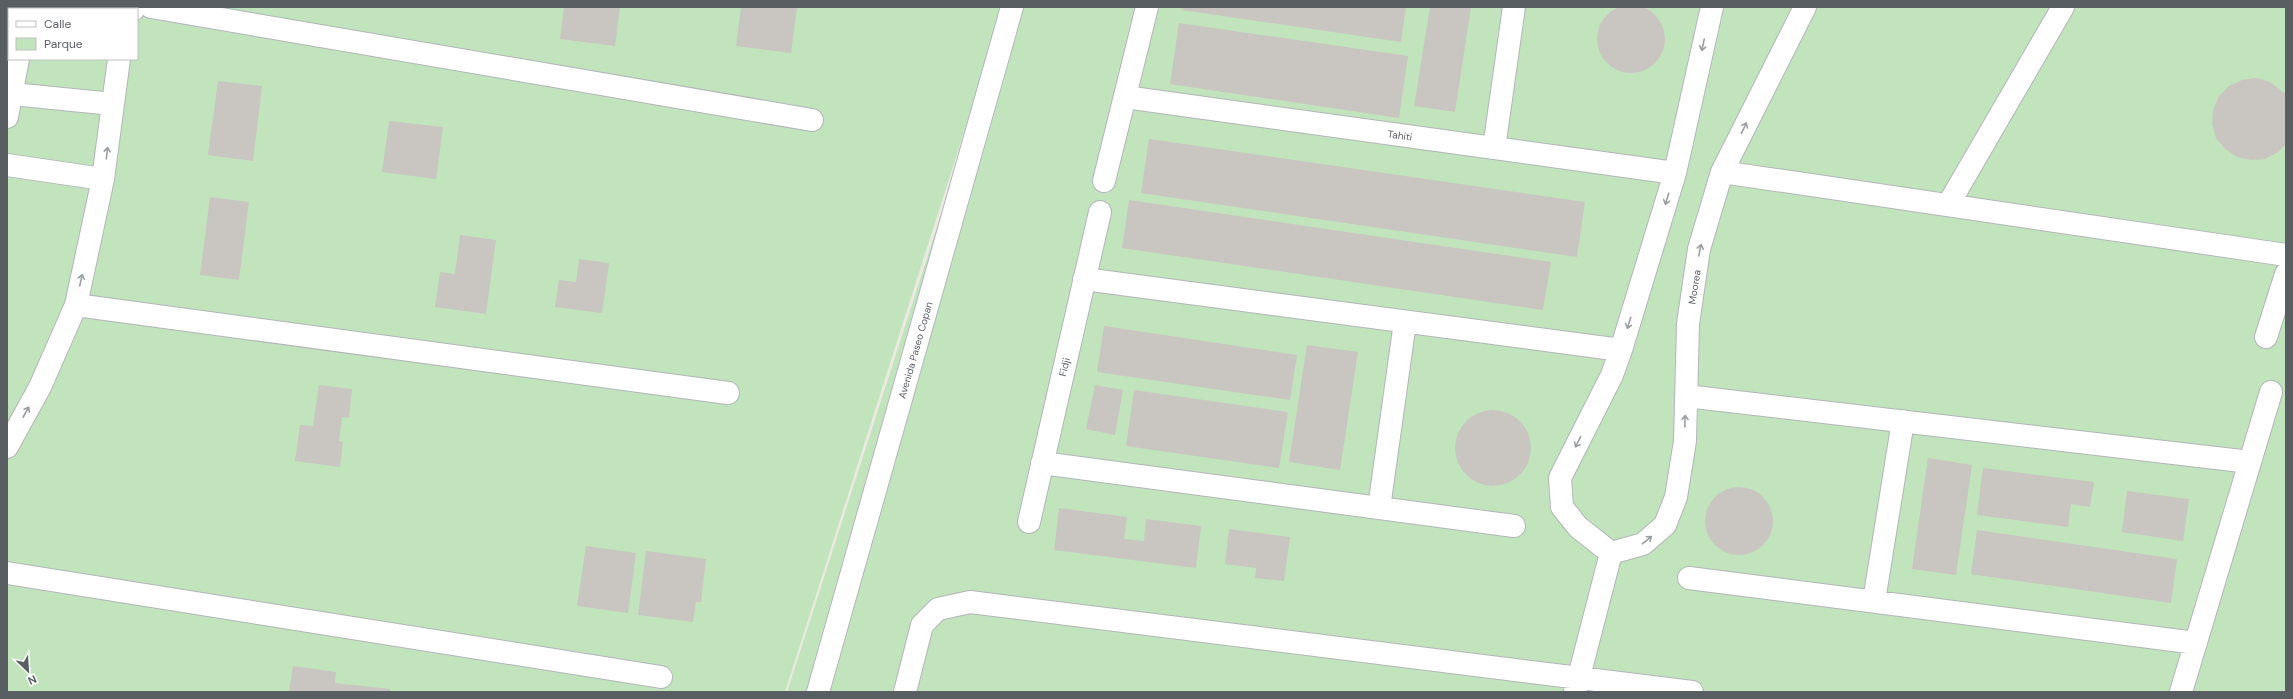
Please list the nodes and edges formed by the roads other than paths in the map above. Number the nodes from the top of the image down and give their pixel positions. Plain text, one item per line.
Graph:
1 (151, 7) edge
2 (1012, 7) edge
3 (1147, 7) edge
4 (1514, 7) edge
5 (1712, 7) edge
6 (1805, 7) edge
7 (2063, 7) edge
8 (18, 60) edge
9 (119, 60) edge
10 (12, 94) junction
11 (1125, 97) junction
12 (113, 104) junction
13 (7, 116) edge
14 (812, 120) dead end
15 (1494, 148) junction
16 (7, 165) edge
17 (1722, 172) junction
18 (1675, 173) junction
19 (103, 179) junction
20 (1104, 181) dead end
21 (1948, 205) junction
22 (1100, 212) dead end
23 (2286, 255) edge
24 (2286, 274) edge
25 (1084, 279) junction
26 (76, 305) junction
27 (1405, 322) junction
28 (2266, 337) dead end
29 (1621, 350) junction
30 (2271, 392) dead end
31 (728, 393) dead end
32 (1686, 396) junction
33 (1902, 422) junction
34 (7, 446) edge
35 (2250, 462) junction
36 (1042, 464) junction
37 (1379, 508) junction
38 (1029, 522) dead end
39 (1514, 526) dead end
40 (1611, 553) junction
41 (7, 574) edge
42 (1690, 578) dead end
43 (1874, 601) junction
44 (2196, 643) junction
45 (661, 677) dead end
46 (1577, 684) edge
47 (818, 692) edge
48 (905, 692) edge
49 (1692, 692) edge
50 (2181, 692) edge

1 - 14 street
2 - 47 street, Avenida Paseo Copan
3 - 11 street
4 - 15 street
5 -> 18 street
17 -> 6 street, Moorea
7 - 21 street
8 - 10 street
9 - 12 street
10 - 12 street
10 - 13 street
11 - 15 street, Tahiti
11 - 20 street
19 -> 12 street
15 - 18 street, Tahiti
16 - 19 street
17 - 21 street
32 -> 17 street, Moorea
18 -> 29 street
26 -> 19 street
21 - 23 street
22 - 25 street, Fidji
24 - 28 street
25 - 27 street
25 - 36 street, Fidji
26 - 31 street
34 -> 26 street
27 - 29 street
27 - 37 street
29 -> 40 street
30 - 35 street
32 - 33 street
40 -> 32 street, Moorea
33 - 35 street
33 - 43 street
35 - 44 street
36 - 37 street
36 - 38 street, Fidji
37 - 39 street
40 - 46 street
41 - 45 street
42 - 43 street
43 - 44 street
44 - 50 street
46 - 48 street
46 - 49 street

